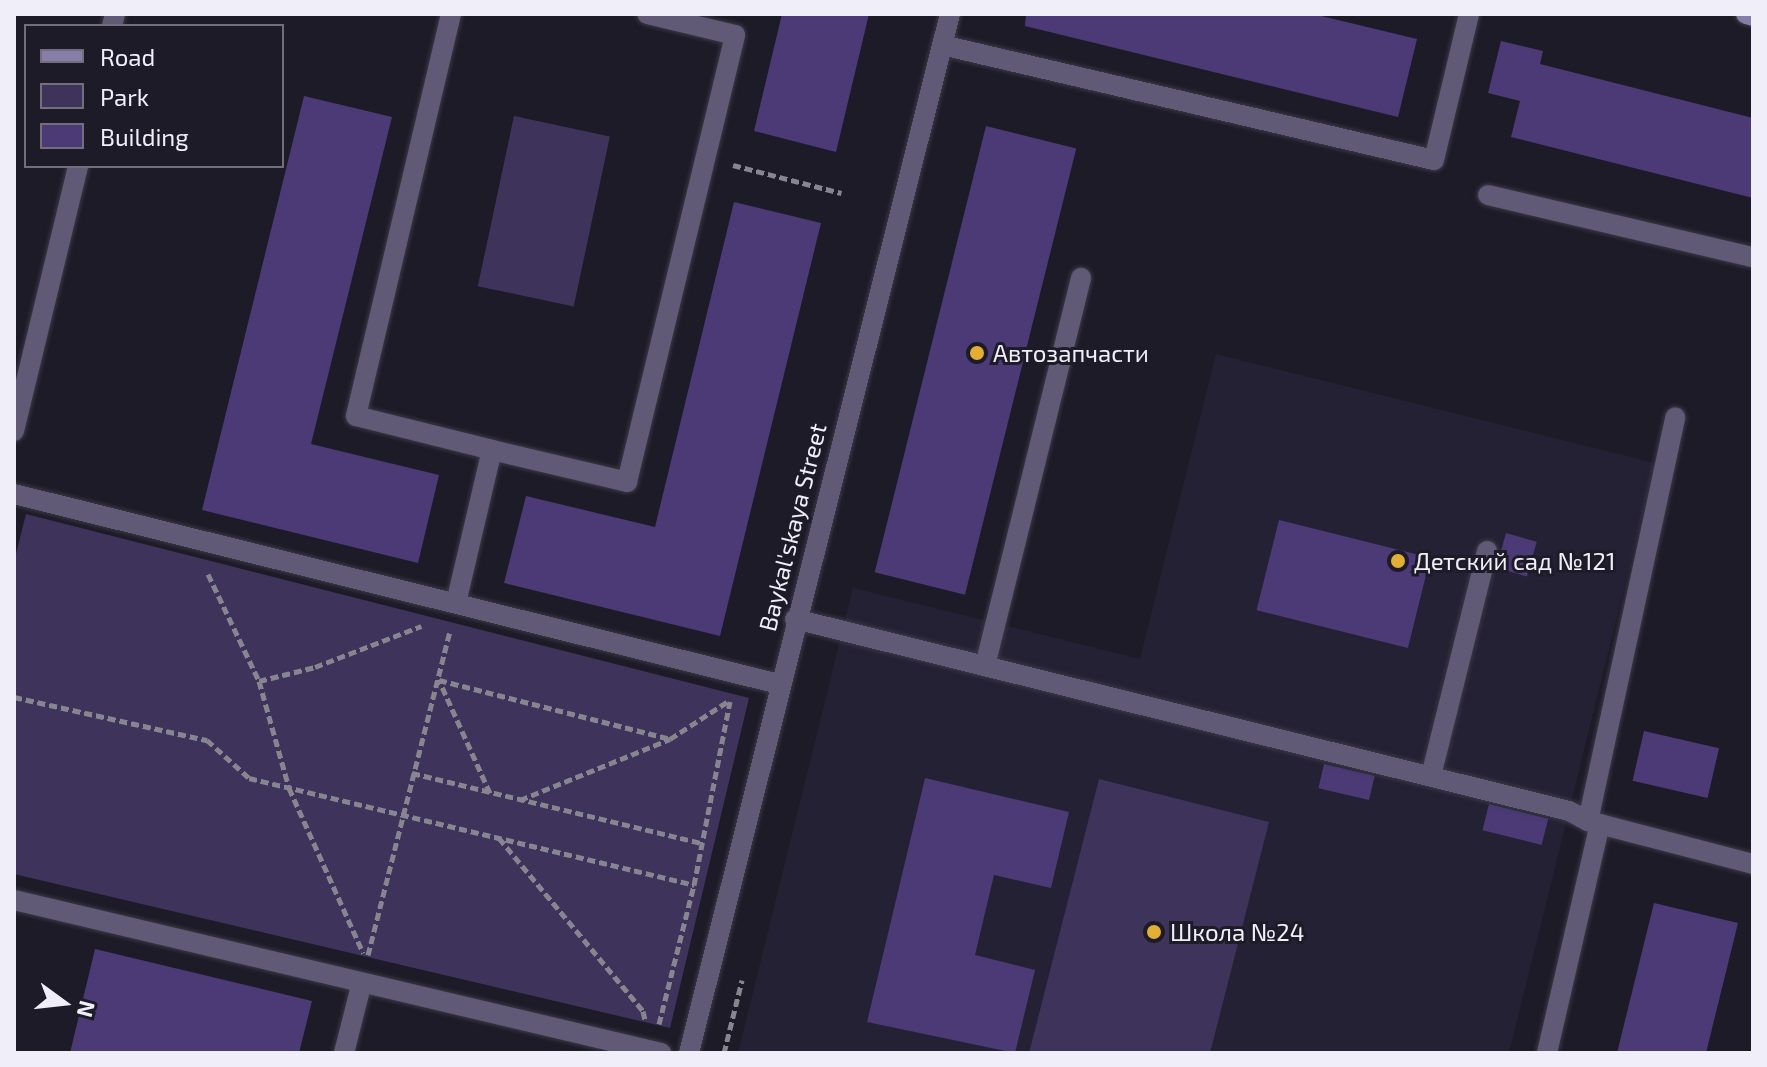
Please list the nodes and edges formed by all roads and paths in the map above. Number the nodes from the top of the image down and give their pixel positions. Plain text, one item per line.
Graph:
1 (451, 14) edge
2 (647, 14) edge
3 (950, 14) edge
4 (1469, 14) edge
5 (1746, 14) edge
6 (1753, 16) edge
7 (942, 45) junction
8 (705, 158) junction
9 (78, 168) edge
10 (841, 193) dead end
11 (1488, 195) dead end
12 (1753, 257) edge
13 (1081, 278) dead end
14 (1675, 417) dead end
15 (14, 431) edge
16 (492, 450) junction
17 (14, 494) edge
18 (190, 537) junction
19 (1487, 551) dead end
20 (455, 608) junction
21 (795, 619) junction
22 (985, 666) junction
23 (737, 673) junction
24 (439, 680) junction
25 (259, 681) junction
26 (779, 684) junction
27 (14, 697) edge
28 (730, 701) junction
29 (670, 739) junction
30 (412, 773) junction
31 (1431, 776) junction
32 (289, 788) junction
33 (490, 793) junction
34 (519, 800) junction
35 (401, 817) junction
36 (1594, 822) junction
37 (498, 838) junction
38 (701, 843) junction
39 (1753, 864) edge
40 (694, 885) junction
41 (14, 900) edge
42 (361, 986) junction
43 (657, 1052) edge
44 (344, 1053) edge
45 (689, 1053) edge
46 (1547, 1053) edge

1 - 16 street
2 - 8 street
3 - 7 street, Baykal'skaya Street
4 - 7 street
5 - 6 main road
7 - 21 street, Baykal'skaya Street
8 - 10 path
8 - 16 street
9 - 15 street
11 - 12 street
13 - 22 street
14 - 36 street
16 - 20 street
17 - 18 street
18 - 20 street
18 - 25 path
19 - 31 street
20 - 23 street
20 - 24 path
20 - 25 path
21 - 22 street
21 - 26 street, Baykal'skaya Street
22 - 31 street
23 - 26 street
23 - 28 path
24 - 29 path
24 - 30 path
24 - 33 path
25 - 32 path
26 - 45 street, Baykal'skaya Street
27 - 32 path
28 - 29 path
28 - 38 path
29 - 34 path
30 - 33 path
30 - 35 path
31 - 36 street
32 - 35 path
32 - 35 path
33 - 34 path
34 - 38 path
35 - 37 path
36 - 39 street
36 - 46 street
37 - 40 path
37 - 43 path
38 - 40 path
40 - 43 path
41 - 42 street
42 - 43 street
42 - 44 street

